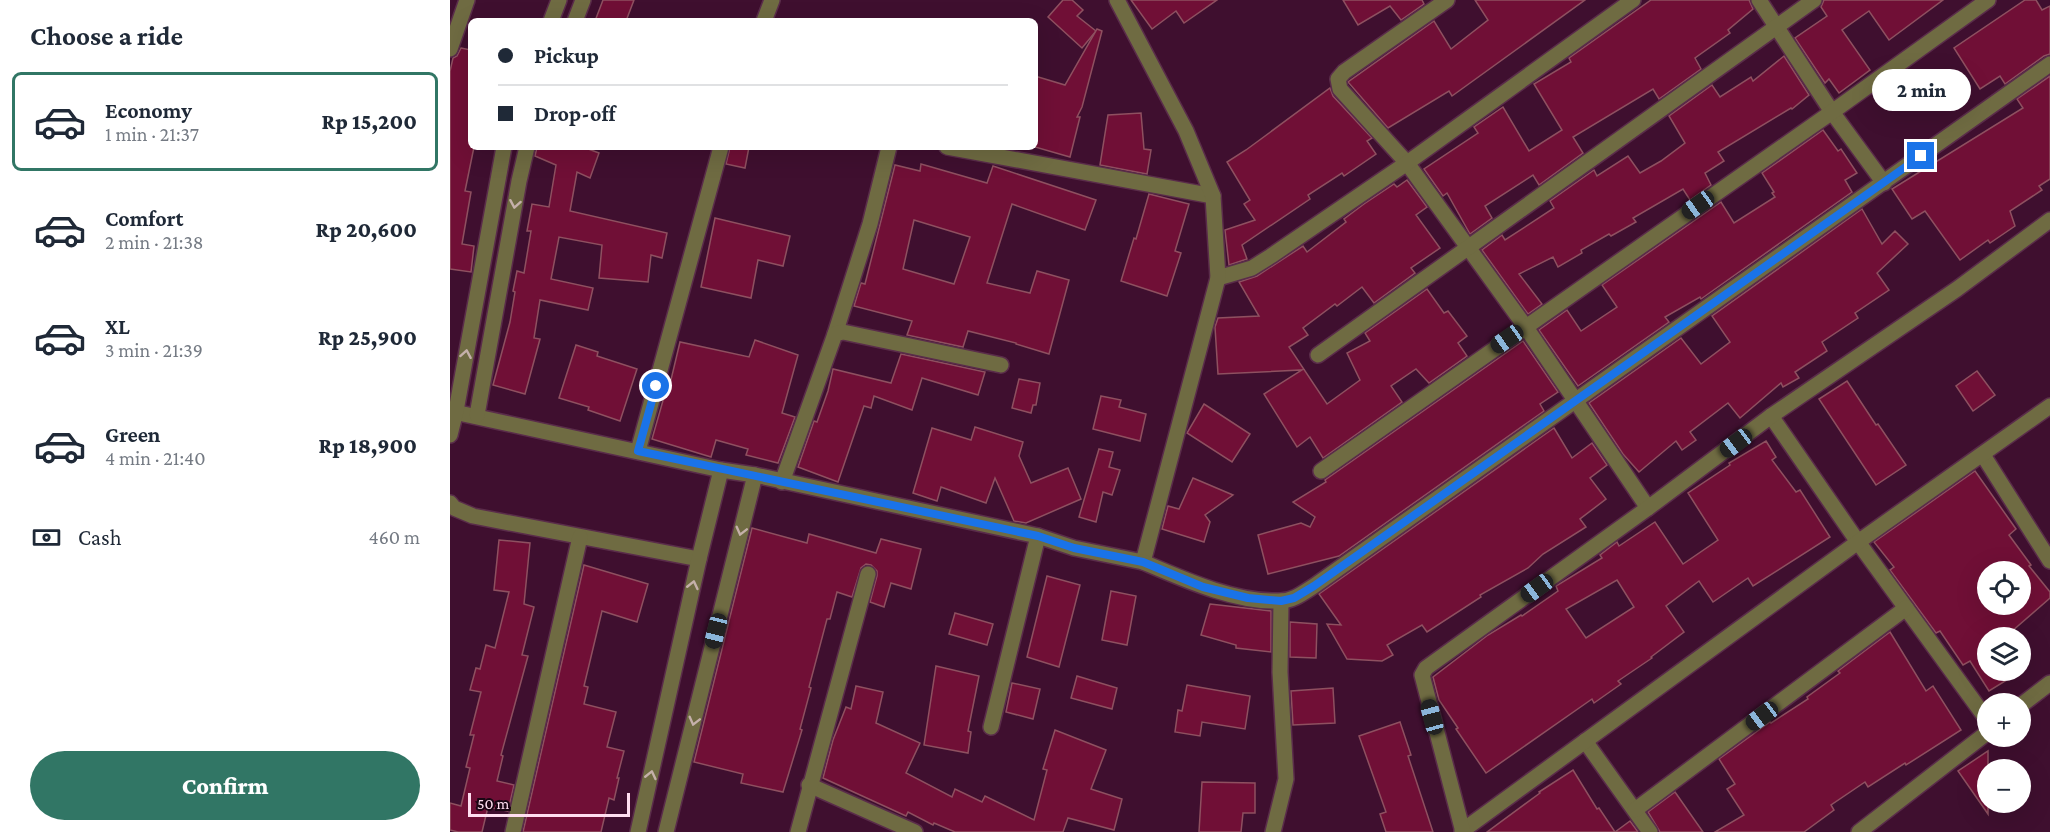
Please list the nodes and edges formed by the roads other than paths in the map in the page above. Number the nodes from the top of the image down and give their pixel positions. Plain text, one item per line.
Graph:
1 (467, 0) edge
2 (559, 0) edge
3 (584, 0) edge
4 (772, 0) edge
5 (1117, 0) edge
6 (1447, 0) edge
7 (1633, 0) edge
8 (1759, 0) edge
9 (1814, 0) edge
10 (1988, 0) edge
11 (552, 18) edge
12 (576, 18) edge
13 (765, 18) edge
14 (1777, 27) junction
15 (450, 50) edge
16 (2050, 64) edge
17 (1832, 111) junction
18 (503, 150) edge
19 (526, 150) edge
20 (720, 150) edge
21 (888, 150) edge
22 (962, 150) edge
23 (1407, 163) junction
24 (1884, 183) junction
25 (1213, 196) junction
26 (2050, 220) edge
27 (1467, 247) junction
28 (1218, 278) junction
29 (1525, 326) junction
30 (836, 334) junction
31 (1318, 354) dead end
32 (1001, 364) dead end
33 (1575, 402) junction
34 (2050, 406) edge
35 (453, 411) edge
36 (477, 415) junction
37 (1771, 416) junction
38 (450, 435) edge
39 (638, 451) junction
40 (1983, 455) junction
41 (721, 470) junction
42 (1320, 471) dead end
43 (755, 475) junction
44 (782, 482) junction
45 (450, 503) edge
46 (1648, 508) junction
47 (1038, 536) junction
48 (580, 537) junction
49 (1858, 542) junction
50 (699, 559) junction
51 (2050, 561) edge
52 (1143, 562) junction
53 (868, 574) dead end
54 (1281, 601) junction
55 (1906, 608) junction
56 (2050, 683) edge
57 (2031, 698) edge
58 (1977, 706) edge
59 (992, 727) dead end
60 (1585, 741) junction
61 (1977, 741) edge
62 (809, 785) junction
63 (1635, 810) junction
64 (513, 832) edge
65 (638, 832) edge
66 (666, 832) edge
67 (798, 832) edge
68 (915, 832) edge
69 (1273, 832) edge
70 (1463, 832) edge
71 (1650, 832) edge
72 (1859, 832) edge

1 - 15 street
2 - 11 street
3 - 12 street
4 - 13 street
5 - 25 street
6 - 23 street
7 - 23 street
8 - 14 street
9 - 14 street
10 - 17 street
14 - 17 street
14 - 27 street
16 - 24 street
17 - 24 street
17 - 29 street
35 -> 18 street
19 -> 36 street
20 - 39 street
21 - 30 street
22 - 25 street
23 - 27 street
23 - 28 street
24 - 33 street
25 - 28 street
26 - 37 street
27 - 29 street
27 - 31 street
28 - 52 street
29 - 33 street
29 - 42 street
30 - 32 street
30 - 44 street
33 - 46 street
33 - 54 street
34 - 40 street
35 - 36 street
35 - 38 street
36 - 39 street
37 - 46 street
37 - 49 street
39 - 41 street
40 - 49 street
40 - 51 street
41 - 43 street
41 - 50 street
43 - 44 street
43 -> 66 street
44 - 47 street
45 - 48 street
46 - 70 street
47 - 52 street
47 - 59 street
48 - 50 street
48 - 64 street
49 - 55 street
49 - 60 street
65 -> 50 street
52 - 54 street
53 - 62 street
54 - 69 street
55 - 58 street
55 - 63 street
56 - 57 street
60 - 63 street
60 - 70 street
61 - 72 street
62 - 67 street
62 - 68 street
63 - 71 street

